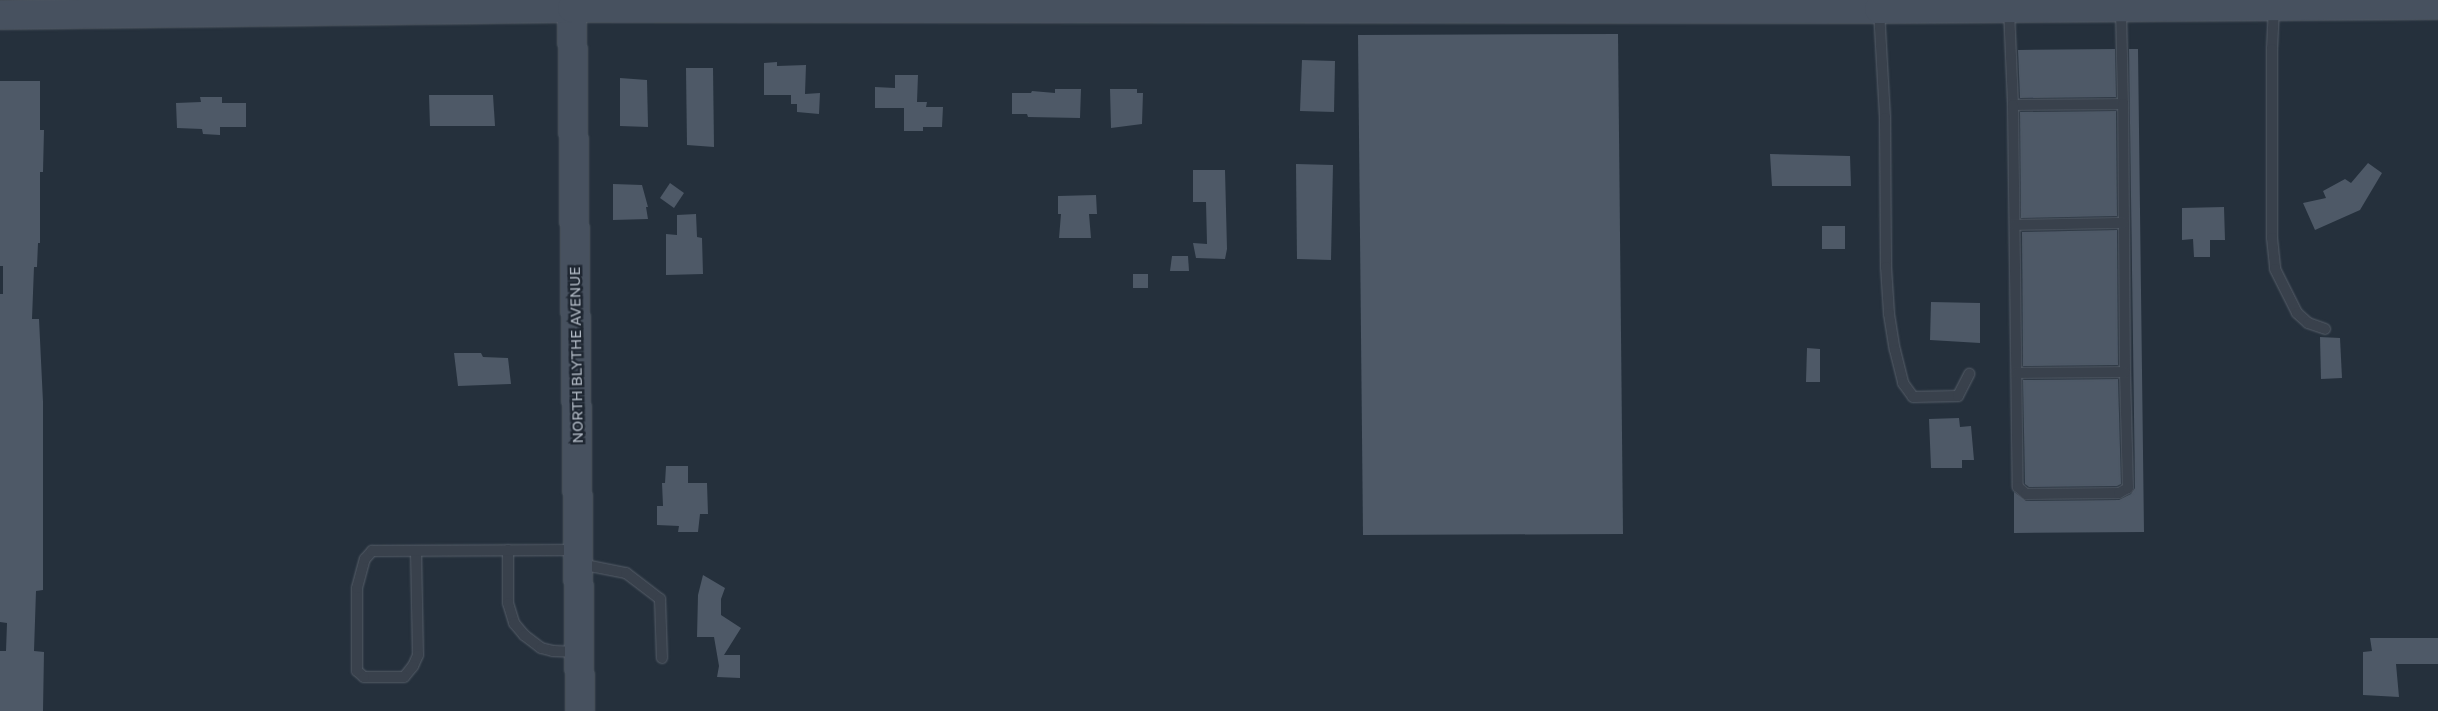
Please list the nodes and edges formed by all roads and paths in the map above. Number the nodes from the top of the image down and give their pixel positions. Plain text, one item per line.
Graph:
1 (572, 4) edge
2 (416, 5) edge
3 (2438, 5) edge
4 (2274, 6) junction
5 (2121, 7) junction
6 (2009, 8) junction
7 (1879, 9) junction
8 (0, 15) edge
9 (2123, 104) junction
10 (2013, 105) junction
11 (2124, 223) junction
12 (2015, 225) junction
13 (2325, 329) dead end
14 (2125, 372) junction
15 (2017, 373) junction
16 (1969, 374) dead end
17 (508, 550) junction
18 (416, 551) junction
19 (579, 557) junction
20 (580, 652) junction
21 (662, 658) dead end
22 (580, 711) edge

1 - 2 main road
1 - 7 main road
1 - 19 main road, NORTH BLYTHE AVENUE
2 - 8 main road
3 - 4 main road
4 - 5 main road
4 - 13 lane
5 - 6 main road
5 - 9 lane
6 - 7 main road
6 - 10 lane
7 - 16 lane
9 - 10 lane
9 - 11 lane
10 - 12 lane
11 - 12 lane
11 - 14 lane
12 - 15 lane
14 - 15 lane
14 - 15 lane
17 - 18 lane
17 - 19 lane
17 - 20 lane
18 - 18 lane
19 - 20 main road, NORTH BLYTHE AVENUE
19 - 21 lane
20 - 22 main road, NORTH BLYTHE AVENUE

